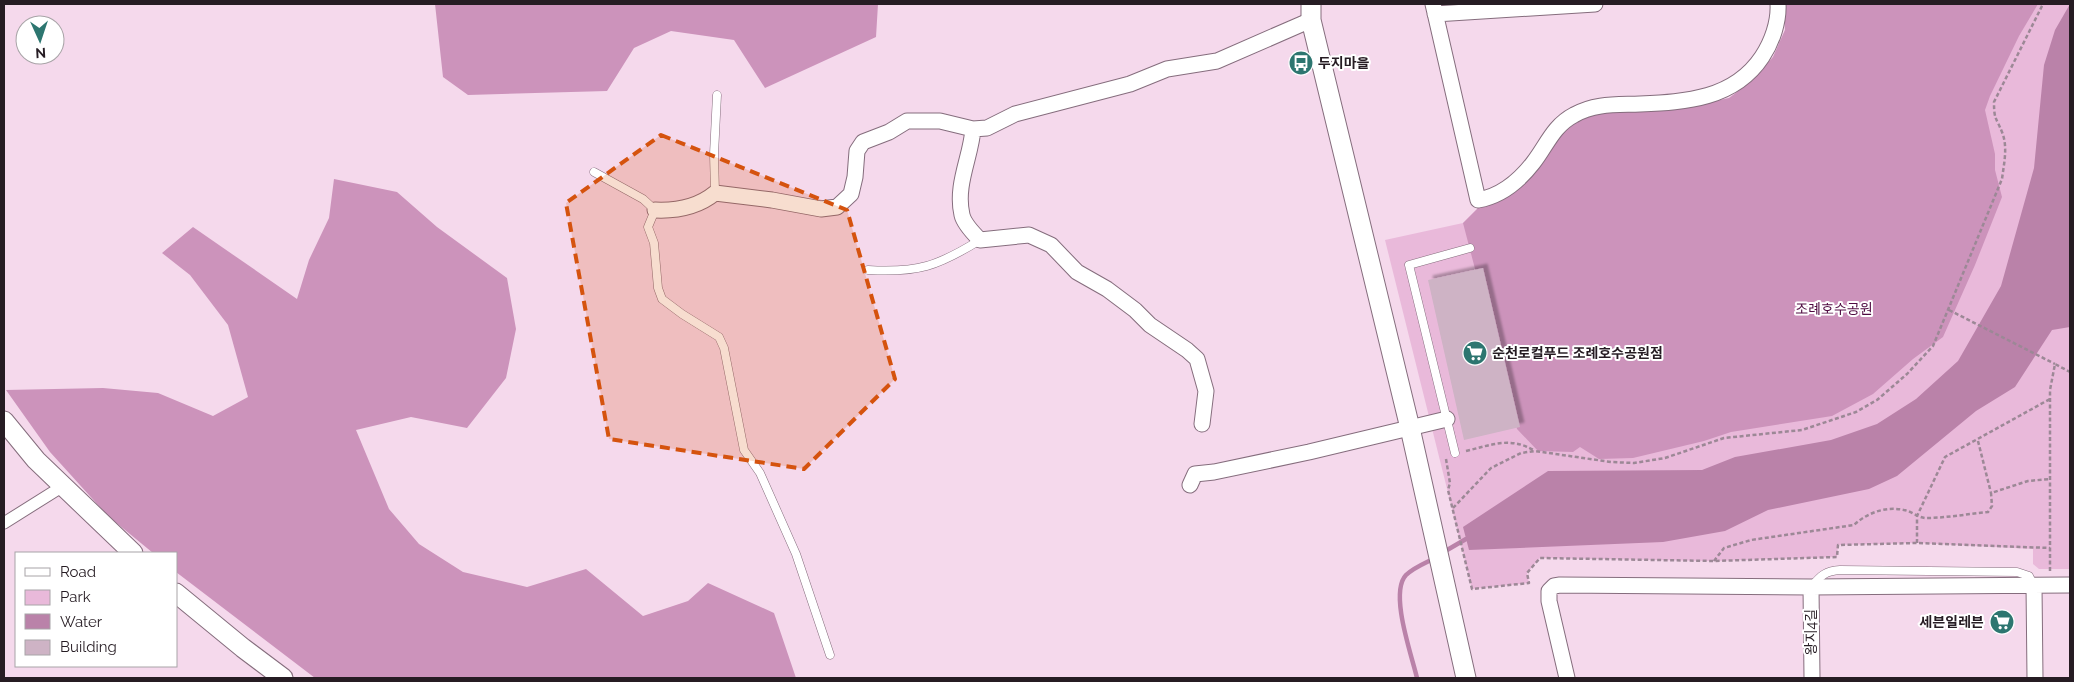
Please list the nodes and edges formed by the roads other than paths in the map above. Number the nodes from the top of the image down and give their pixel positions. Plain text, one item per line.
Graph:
1 (1595, 4) edge
2 (1778, 4) edge
3 (1434, 9) edge
4 (1311, 12) edge
5 (717, 95) dead end
6 (973, 129) junction
7 (594, 172) dead end
8 (715, 193) junction
9 (655, 210) junction
10 (980, 240) junction
11 (1470, 248) dead end
12 (868, 270) dead end
13 (1446, 419) junction
14 (4, 421) edge
15 (1202, 424) dead end
16 (1410, 428) junction
17 (1455, 453) road end
18 (1190, 485) dead end
19 (63, 486) junction
20 (4, 523) edge
21 (132, 552) edge
22 (2034, 586) junction
23 (2070, 586) edge
24 (1811, 587) junction
25 (178, 595) edge
26 (830, 655) dead end
27 (283, 678) edge
28 (1466, 678) edge
29 (1567, 678) edge
30 (1812, 678) edge
31 (2035, 678) edge

1 - 3 street
2 - 3 street
4 - 6 street
4 - 16 street
5 - 8 lane
6 - 8 street
6 - 10 street
7 - 9 lane
8 - 9 street
9 - 26 lane
10 - 12 lane
10 - 15 street
11 - 13 lane
13 - 16 street
13 - 17 lane
14 - 19 street
16 - 18 street
16 - 28 street
19 - 20 street
19 - 21 street
22 - 23 street
22 - 24 street
22 - 31 street
24 - 29 street
24 - 30 street, 왕지4길
25 - 27 street

